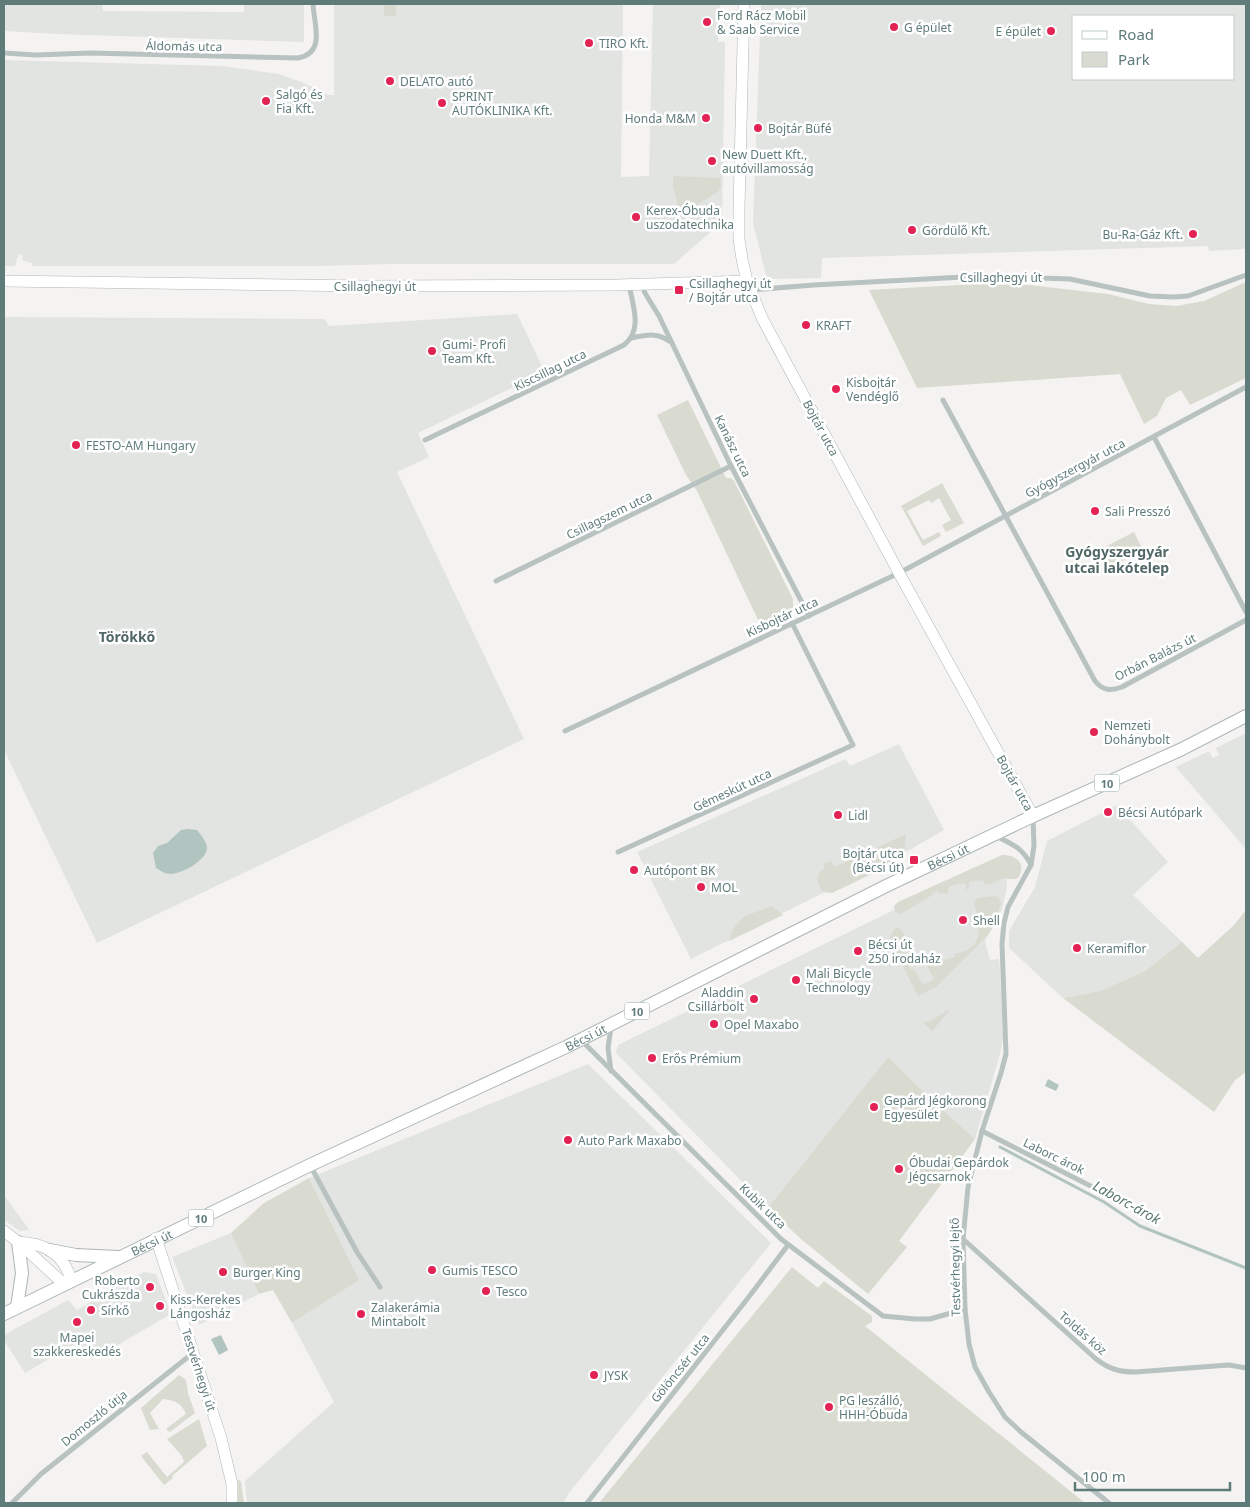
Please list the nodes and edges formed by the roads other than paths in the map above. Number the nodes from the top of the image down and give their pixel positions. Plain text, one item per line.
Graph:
1 (313, 4) edge
2 (744, 4) edge
3 (4, 53) edge
4 (1246, 275) edge
5 (4, 281) edge
6 (642, 284) junction
7 (629, 285) junction
8 (749, 286) junction
9 (631, 338) junction
10 (671, 343) junction
11 (1246, 388) edge
12 (943, 400) dead end
13 (1154, 437) junction
14 (426, 440) dead end
15 (731, 466) junction
16 (1006, 516) junction
17 (899, 573) junction
18 (496, 581) dead end
19 (1246, 612) edge
20 (809, 616) junction
21 (1246, 620) edge
22 (792, 623) junction
23 (1246, 716) edge
24 (564, 731) dead end
25 (1033, 816) junction
26 (994, 835) junction
27 (618, 852) dead end
28 (1031, 865) junction
29 (611, 1025) junction
30 (580, 1040) junction
31 (611, 1071) junction
32 (982, 1131) junction
33 (310, 1165) junction
34 (1144, 1212) dead end
35 (4, 1231) edge
36 (156, 1238) junction
37 (963, 1239) junction
38 (18, 1242) junction
39 (788, 1244) junction
40 (50, 1250) junction
41 (120, 1257) junction
42 (40, 1262) junction
43 (22, 1273) junction
44 (68, 1282) junction
45 (380, 1287) dead end
46 (17, 1307) junction
47 (965, 1309) junction
48 (4, 1314) edge
49 (193, 1353) junction
50 (1246, 1368) edge
51 (12, 1503) edge
52 (232, 1503) edge
53 (587, 1503) edge
54 (1109, 1503) edge

1 - 3 street, Áldomás utca
2 - 8 street, Bojtár utca
4 - 8 street, Csillaghegyi út
5 - 7 street, Csillaghegyi út
6 - 7 street, Csillaghegyi út
6 - 8 street, Csillaghegyi út
6 - 10 street, Kanász utca
7 - 9 street
8 - 17 street, Bojtár utca
9 - 10 street
9 - 14 street, Kiscsillag utca
10 - 15 street, Kanász utca
11 - 13 street, Gyógyszergyár utca
12 - 16 street
13 - 16 street, Gyógyszergyár utca
13 - 19 street
15 - 18 street, Csillagszem utca
15 - 20 street, Kanász utca
16 - 17 street, Kisbojtár utca
16 - 21 street, Orbán Balázs út
17 - 20 street, Kisbojtár utca
17 - 25 street, Bojtár utca
20 - 22 street, Kisbojtár utca
22 - 24 street, Kisbojtár utca
22 - 27 street, Gémeskút utca
23 - 25 main road, Bécsi út / 10
25 - 26 main road, Bécsi út / 10
25 - 28 street, Testvérhegyi lejtő
26 - 28 street
26 - 29 main road, Bécsi út / 10
28 - 32 street, Testvérhegyi lejtő
29 - 30 main road, Bécsi út / 10
29 - 31 street
30 - 31 street, Kubik utca
30 - 33 main road, Bécsi út / 10
31 - 39 street, Kubik utca
32 - 34 street, Laborc árok
32 - 37 street, Testvérhegyi lejtő
33 - 36 main road, Bécsi út / 10
33 - 45 street
35 - 38 street
36 - 41 main road, Bécsi út / 10
36 - 49 street, Testvérhegyi út
37 - 47 street, Testvérhegyi lejtő
37 - 50 street, Toldás köz
38 - 40 street
38 - 42 street
38 - 43 main road
39 - 47 street, Kubik utca
39 - 53 street, Gölöncsér utca
40 - 41 main road
40 - 44 street
41 - 44 main road, Bécsi út / 10
42 - 43 street
42 - 44 street
43 - 46 main road
44 - 46 main road, Bécsi út / 10
46 - 48 main road, Bécsi út / 10
47 - 54 street, Testvérhegyi lejtő
49 - 51 street, Domoszló útja
49 - 52 street, Testvérhegyi út

